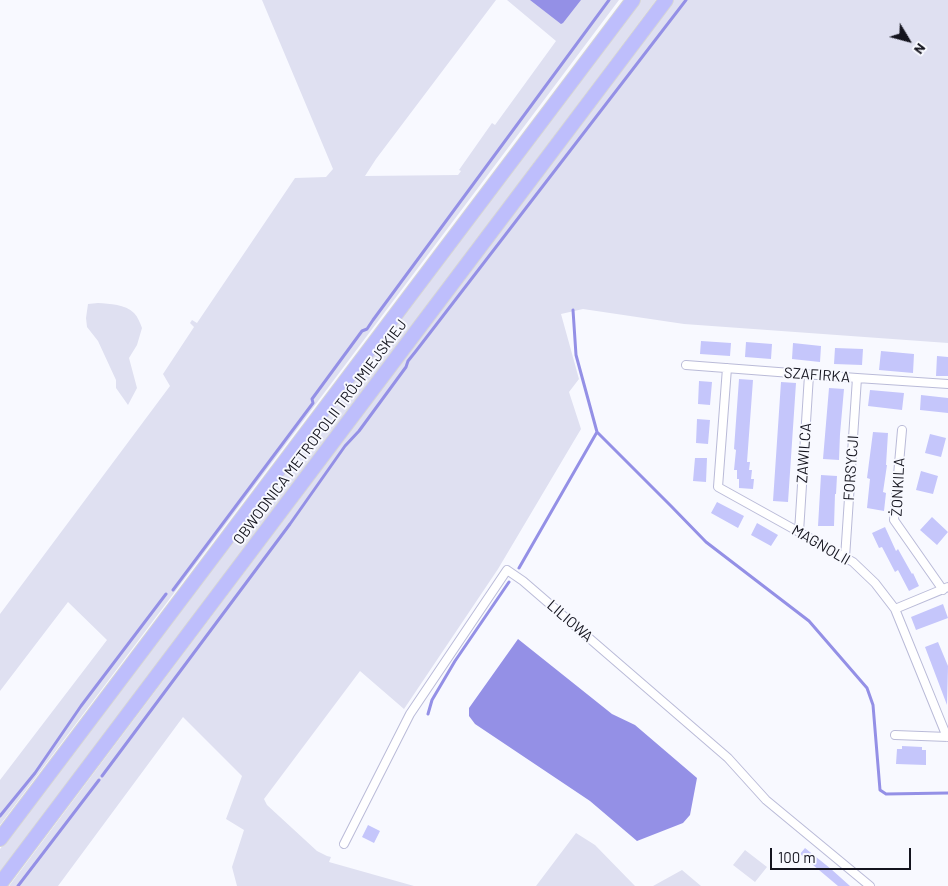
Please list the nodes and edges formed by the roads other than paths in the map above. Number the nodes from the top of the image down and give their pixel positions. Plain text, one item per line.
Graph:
1 (632, 0) edge
2 (666, 0) edge
3 (686, 365) dead end
4 (727, 368) junction
5 (809, 375) junction
6 (857, 378) junction
7 (948, 384) edge
8 (902, 430) dead end
9 (799, 532) junction
10 (845, 558) junction
11 (945, 589) edge
12 (896, 609) junction
13 (895, 735) dead end
14 (948, 737) edge
15 (0, 839) edge
16 (344, 844) dead end
17 (0, 884) edge
18 (870, 886) edge

1 - 15 highway, OBWODNICA METROPOLII TRÓJMIEJSKIEJ
2 - 17 highway, OBWODNICA METROPOLII TRÓJMIEJSKIEJ
3 - 4 street, SZAFIRKA
4 - 5 street, SZAFIRKA
4 - 9 street, MAGNOLII
5 - 6 street, SZAFIRKA
5 - 9 street, ZAWILCA
6 - 7 street, SZAFIRKA
6 - 10 street, FORSYCJI
8 - 11 street, ŻONKILA
9 - 10 street, MAGNOLII
10 - 12 street, MAGNOLII
11 - 12 street
12 - 14 street, MAGNOLII
13 - 14 street, MAGNOLII
16 - 18 street, LILIOWA

